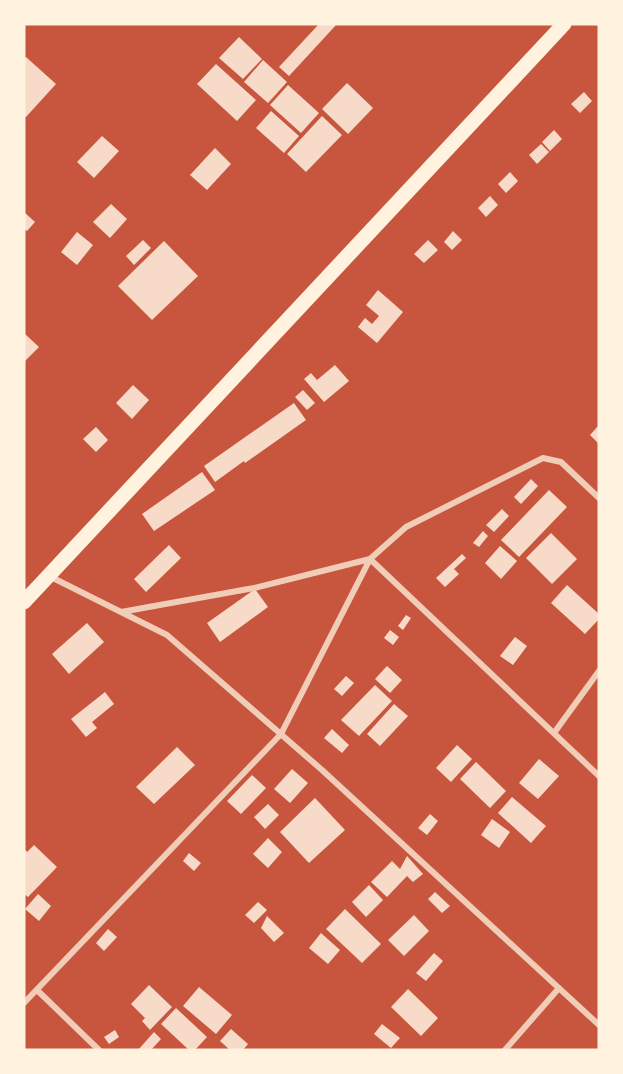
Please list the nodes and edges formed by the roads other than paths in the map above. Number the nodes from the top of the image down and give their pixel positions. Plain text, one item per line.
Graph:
1 (564, 24) edge
2 (599, 498) edge
3 (370, 559) junction
4 (49, 576) junction
5 (24, 602) edge
6 (122, 612) junction
7 (599, 671) edge
8 (554, 733) junction
9 (281, 734) junction
10 (599, 776) edge
11 (559, 988) junction
12 (37, 990) junction
13 (24, 1003) edge
14 (599, 1025) edge
15 (99, 1050) edge
16 (505, 1050) edge

1 - 4 main road
2 - 3 street
3 - 6 street
3 - 8 street
3 - 9 street
4 - 5 main road
4 - 6 street
6 - 9 street
7 - 8 street
8 - 10 street
9 - 11 street
9 - 12 street
11 - 14 street
11 - 16 street
12 - 13 street
12 - 15 street

